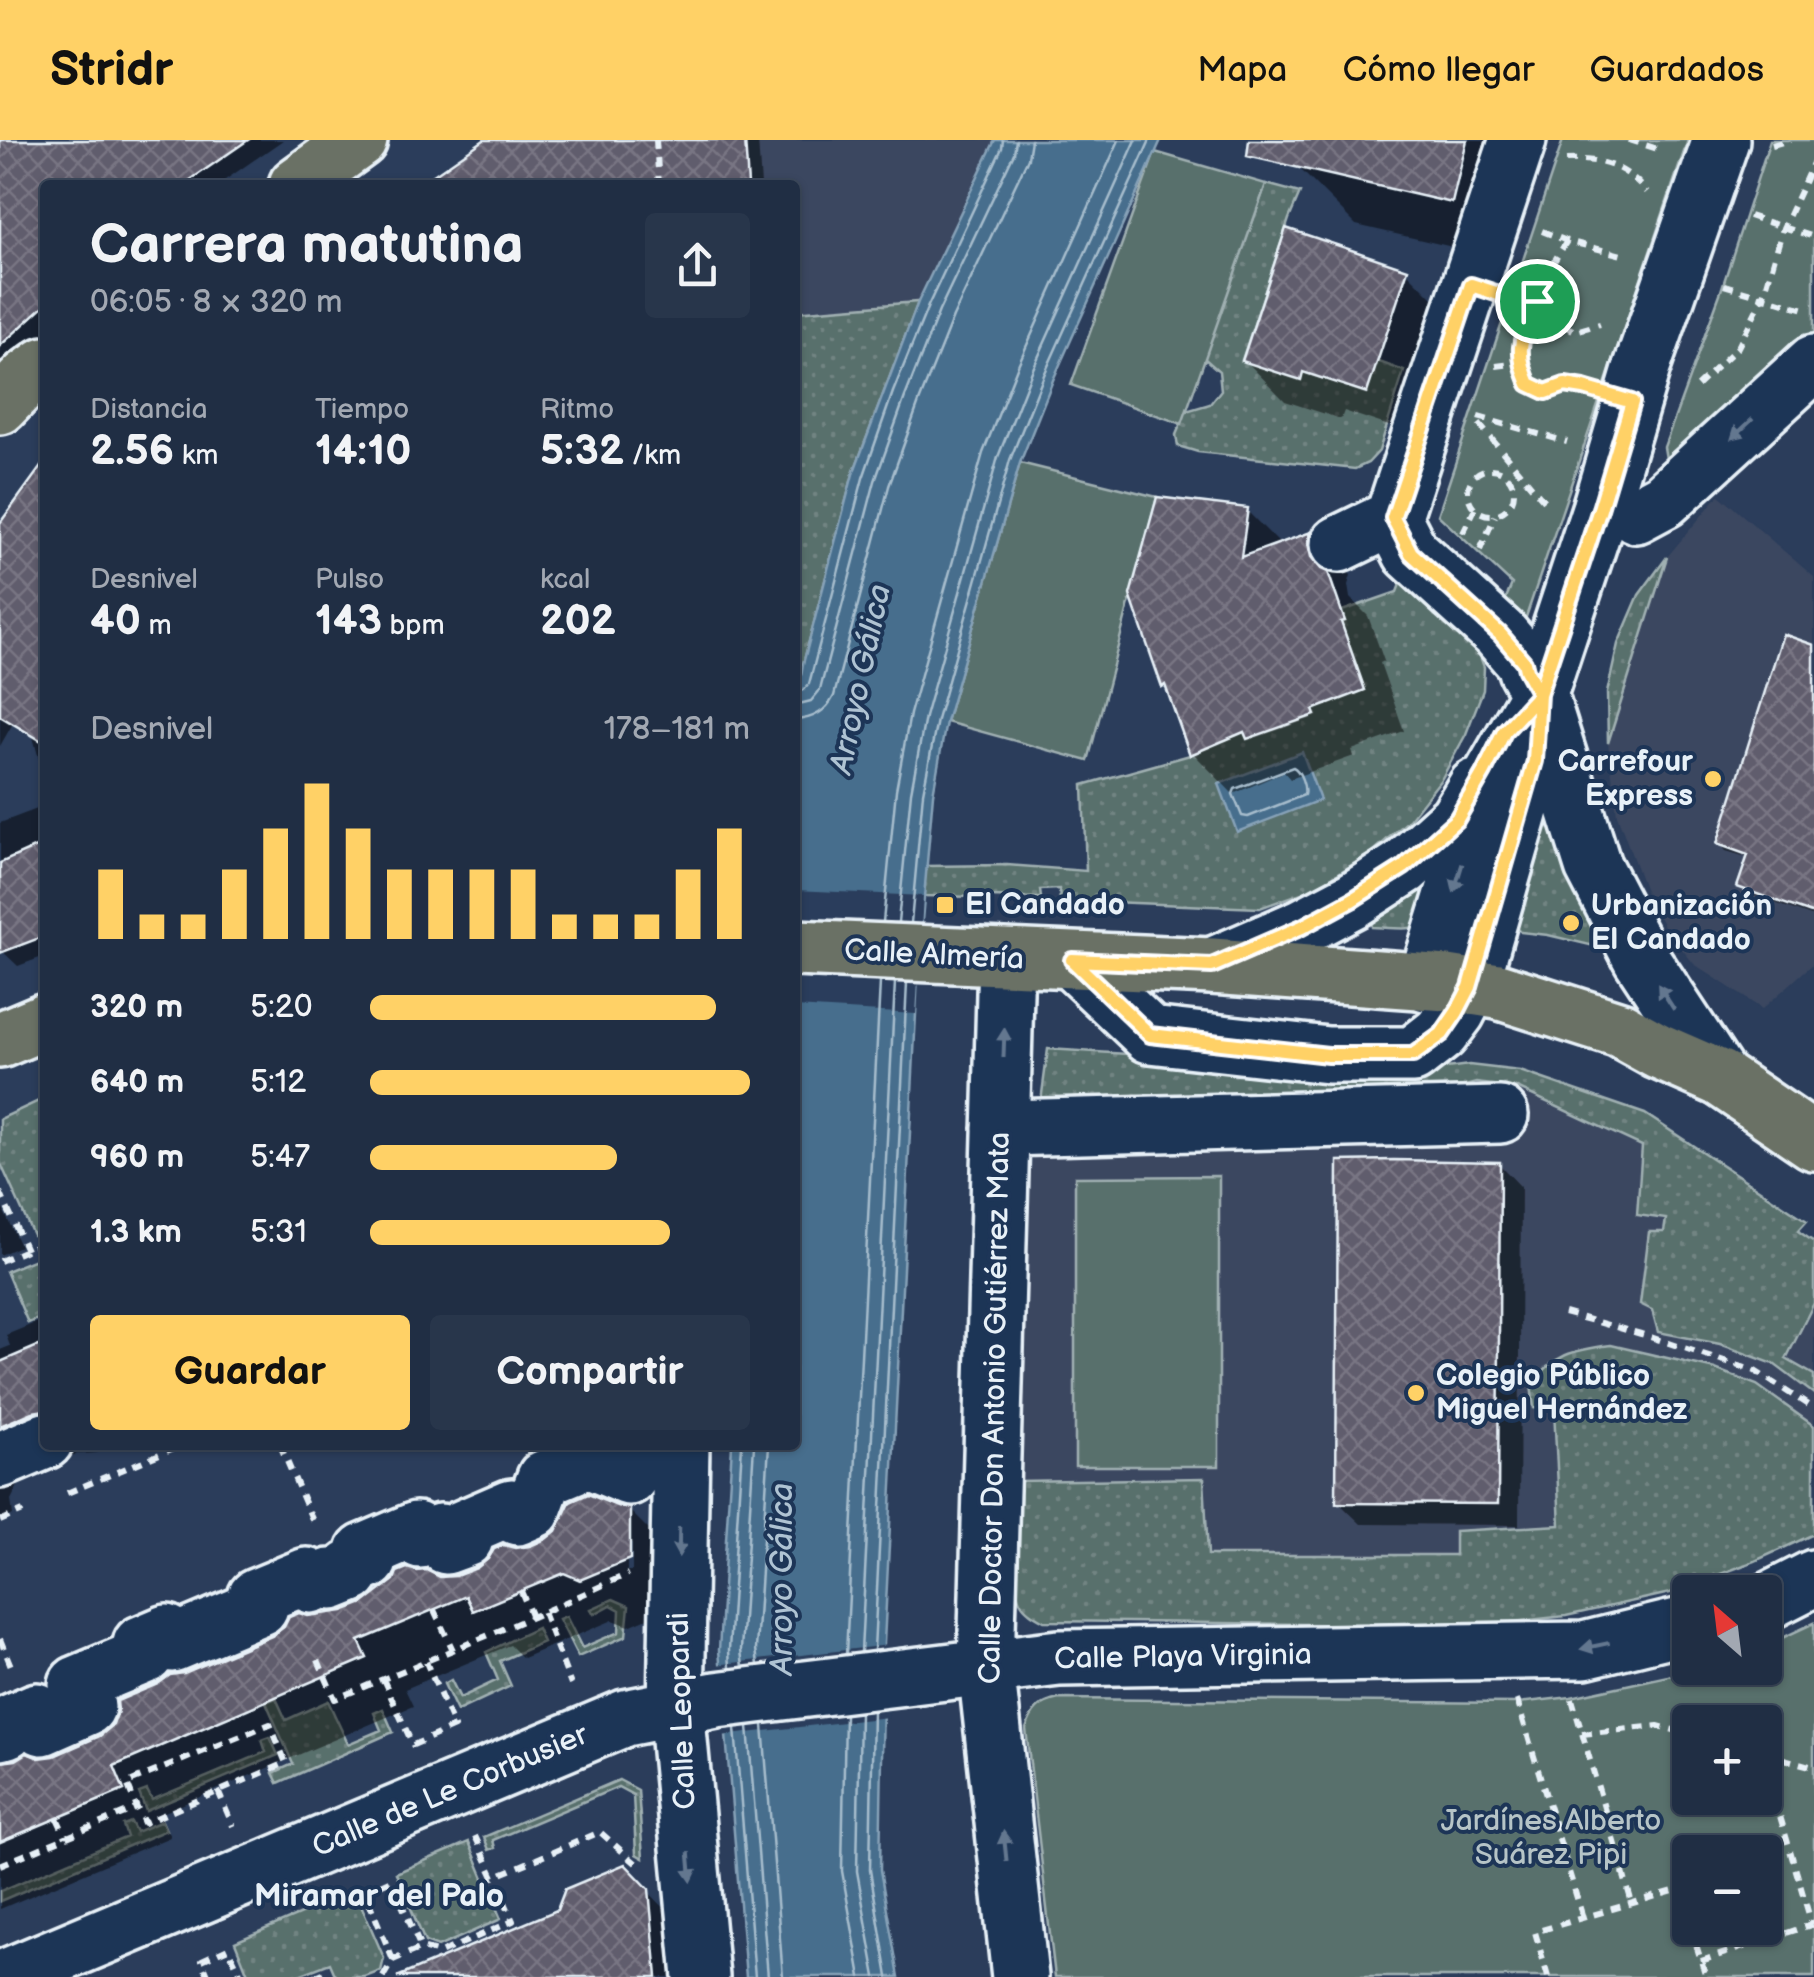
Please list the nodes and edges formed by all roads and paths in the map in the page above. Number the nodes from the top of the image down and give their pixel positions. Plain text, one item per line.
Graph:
1 (359, 140) edge
2 (656, 140) edge
3 (1721, 140) edge
4 (1814, 161) edge
5 (1507, 176) edge
6 (304, 180) edge
7 (659, 180) edge
8 (1783, 228) junction
9 (1814, 237) edge
10 (1687, 238) junction
11 (1566, 241) junction
12 (1462, 271) junction
13 (1764, 295) junction
14 (1537, 301) junction
15 (1814, 312) edge
16 (1606, 322) dead end
17 (1814, 363) edge
18 (40, 369) edge
19 (1698, 386) dead end
20 (1632, 402) junction
21 (0, 406) edge
22 (1513, 466) junction
23 (1506, 473) junction
24 (1545, 502) dead end
25 (1634, 505) junction
26 (1393, 518) junction
27 (1339, 544) dead end
28 (1539, 694) junction
29 (800, 948) edge
30 (1006, 958) junction
31 (1072, 960) junction
32 (1212, 966) junction
33 (1448, 985) junction
34 (40, 1024) edge
35 (0, 1040) edge
36 (1720, 1078) junction
37 (1500, 1115) dead end
38 (1001, 1128) junction
39 (1814, 1142) edge
40 (0, 1192) edge
41 (40, 1244) edge
42 (26, 1250) junction
43 (0, 1260) edge
44 (1564, 1313) dead end
45 (1814, 1409) edge
46 (40, 1443) edge
47 (169, 1450) edge
48 (282, 1450) edge
49 (630, 1450) edge
50 (681, 1450) edge
51 (0, 1460) edge
52 (54, 1498) dead end
53 (36, 1506) dead end
54 (0, 1521) edge
55 (320, 1540) dead end
56 (638, 1570) dead end
57 (1814, 1578) edge
58 (521, 1590) dead end
59 (1782, 1595) edge
60 (434, 1610) dead end
61 (543, 1612) junction
62 (532, 1617) junction
63 (1672, 1628) edge
64 (0, 1639) edge
65 (556, 1642) dead end
66 (453, 1650) junction
67 (318, 1660) dead end
68 (426, 1662) junction
69 (12, 1668) dead end
70 (986, 1668) junction
71 (383, 1678) junction
72 (1570, 1688) dead end
73 (1517, 1694) dead end
74 (688, 1706) junction
75 (1672, 1730) edge
76 (0, 1732) edge
77 (1582, 1734) junction
78 (1782, 1759) edge
79 (1814, 1767) edge
80 (218, 1791) junction
81 (137, 1808) junction
82 (1780, 1815) edge
83 (57, 1818) dead end
84 (234, 1828) dead end
85 (66, 1837) junction
86 (477, 1841) dead end
87 (0, 1864) edge
88 (690, 1871) junction
89 (494, 1878) junction
90 (1672, 1890) edge
91 (1632, 1903) junction
92 (1584, 1918) junction
93 (1813, 1925) edge
94 (1697, 1945) edge
95 (420, 1948) junction
96 (393, 1960) junction
97 (1701, 1961) junction
98 (6, 1977) edge
99 (209, 1977) edge
100 (242, 1977) edge
101 (314, 1977) edge
102 (328, 1977) edge
103 (383, 1977) edge
104 (700, 1977) edge
105 (1020, 1977) edge
106 (1548, 1977) edge
107 (1706, 1977) edge

1 - 6 main road
2 - 7 path
3 - 10 street
4 - 8 path
5 - 10 path
5 - 11 path
5 - 12 street
8 - 9 path
8 - 10 path
8 - 13 path
10 - 11 path
10 - 13 path
10 - 20 street
11 - 14 path
12 - 14 path
12 - 26 street
13 - 15 path
13 - 19 path
14 - 16 path
14 - 20 path
17 -> 25 street
18 - 21 main road
20 - 25 street
22 - 23 path
22 - 24 path
22 - 25 path
23 - 23 path
25 - 28 street
26 - 27 street
26 - 28 street
28 - 32 street
28 - 33 street
36 -> 28 street
29 - 30 main road, Calle Almería
30 - 31 main road, Calle Almería
38 -> 30 street, Calle Doctor Don Antonio Gutiérrez Mata
31 - 32 main road, Calle Almería
31 - 33 street
32 - 33 main road, Calle Almería
33 - 36 main road, Calle Almería
34 - 35 main road
36 - 39 main road, Calle Almería
37 - 38 street
38 - 70 street, Calle Doctor Don Antonio Gutiérrez Mata
40 - 42 path
41 - 42 path
42 - 43 path
44 - 45 path
46 - 51 street
47 - 52 path
48 - 55 path
49 - 76 street
50 -> 74 street, Calle Leopardi
53 - 54 path
56 - 61 path
57 - 59 street
58 - 62 path
60 - 66 path
61 - 62 path
61 - 65 path
62 - 66 path
63 -> 70 street, Calle Playa Virginia
64 - 69 path
66 - 68 path
67 - 71 path
68 - 71 path
68 - 71 path
70 - 74 street, Calle Playa Virginia
105 -> 70 street, Calle Doctor Don Antonio Gutiérrez Mata
72 - 77 path
73 - 92 path
74 -> 88 street, Calle Leopardi
74 - 98 street, Calle de Le Corbusier
75 - 77 path
77 - 91 path
78 - 79 path
80 - 81 path
80 - 81 path
80 - 84 path
81 - 85 path
82 - 93 path
83 - 85 path
85 - 87 path
86 - 89 path
88 - 89 path
88 - 104 street, Calle Leopardi
89 - 95 path
90 - 91 path
91 - 92 path
92 - 106 path
93 - 97 path
94 - 97 path
95 - 96 path
95 - 96 path
96 - 103 path
97 - 107 path
99 - 100 path
101 - 102 path

